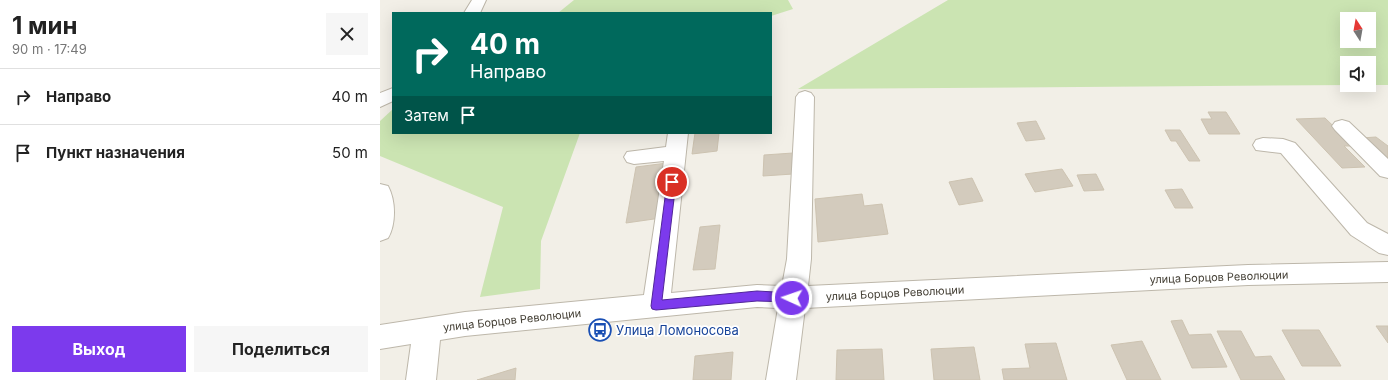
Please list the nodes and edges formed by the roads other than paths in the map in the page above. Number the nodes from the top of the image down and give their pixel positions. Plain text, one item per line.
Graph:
1 (479, 0) edge
2 (473, 12) edge
3 (392, 94) edge
4 (805, 97) dead end
5 (380, 101) edge
6 (1342, 126) dead end
7 (677, 143) edge
8 (1263, 145) dead end
9 (634, 157) dead end
10 (1388, 171) edge
11 (380, 192) edge
12 (380, 232) edge
13 (1388, 246) edge
14 (1388, 272) edge
15 (792, 298) junction
16 (656, 306) junction
17 (427, 330) junction
18 (380, 337) edge
19 (421, 380) edge
20 (781, 380) edge

1 - 2 street
3 - 5 street
4 - 15 street
6 - 10 street
7 - 9 street
7 - 16 street
8 - 13 street
11 - 12 street
14 - 15 street, улица Борцов Революции
15 - 16 street, улица Борцов Революции
15 - 20 street
16 - 17 street, улица Борцов Революции
17 - 18 street, улица Борцов Революции
17 - 19 street

